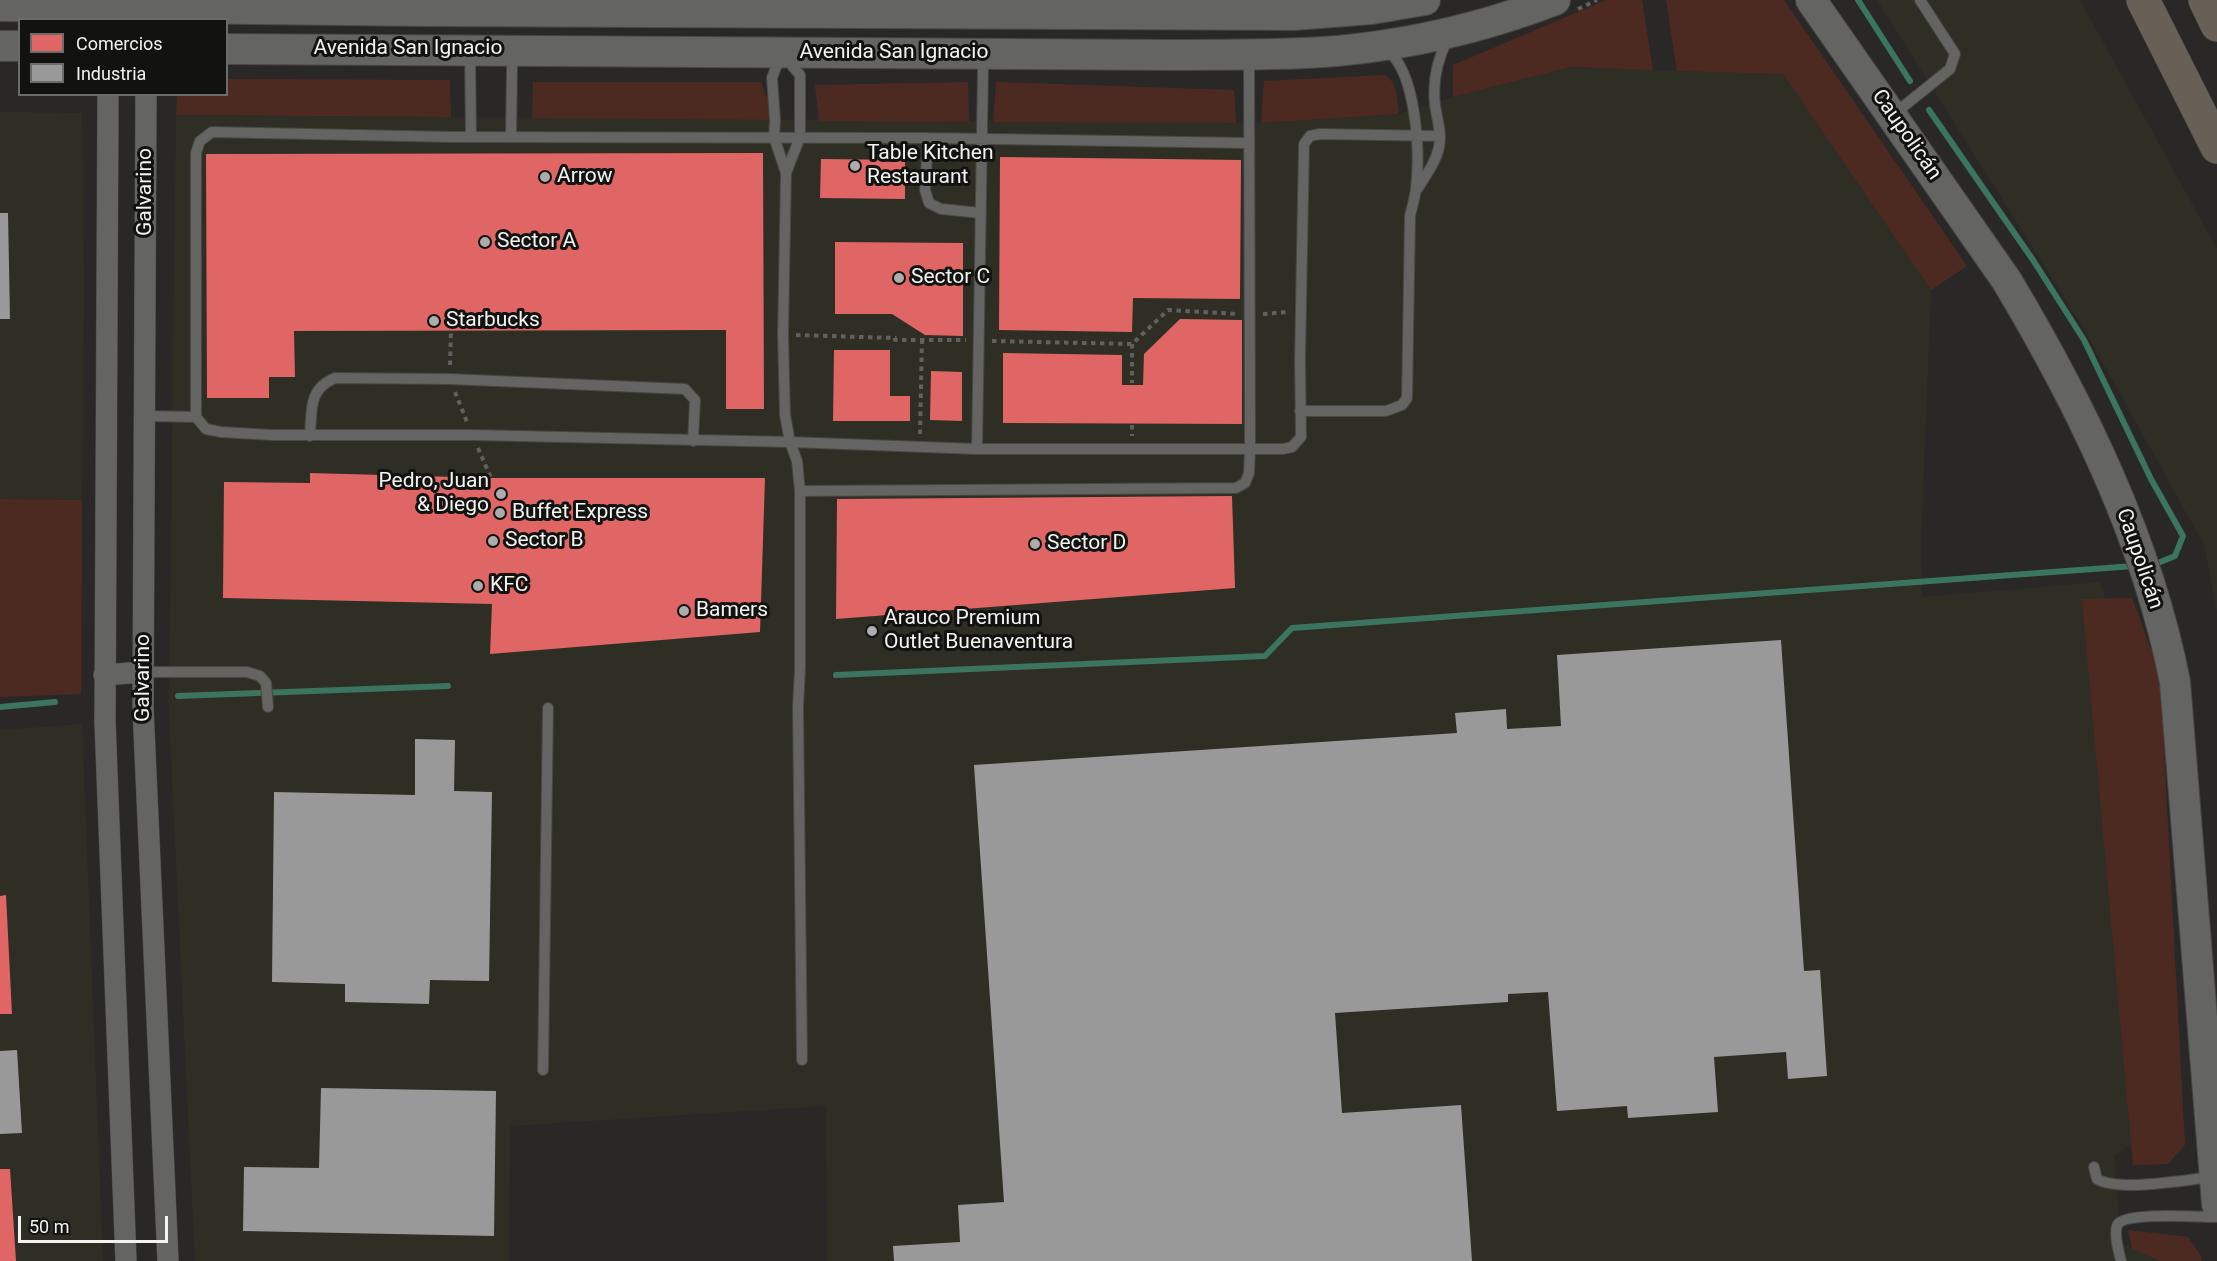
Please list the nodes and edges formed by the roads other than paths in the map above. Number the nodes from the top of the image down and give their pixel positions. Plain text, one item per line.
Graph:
1 (1425, 0) edge
2 (1555, 0) edge
3 (1811, 0) edge
4 (1920, 0) edge
5 (2143, 0) edge
6 (2205, 0) edge
7 (210, 4) edge
8 (422, 5) edge
9 (0, 6) edge
10 (585, 6) edge
11 (715, 6) edge
12 (107, 9) edge
13 (146, 9) edge
14 (344, 10) junction
15 (1053, 13) junction
16 (1171, 15) junction
17 (2217, 25) edge
18 (1451, 33) junction
19 (0, 46) edge
20 (18, 46) edge
21 (1382, 46) junction
22 (228, 49) edge
23 (342, 49) junction
24 (470, 49) junction
25 (516, 49) junction
26 (788, 52) junction
27 (986, 53) junction
28 (1053, 54) junction
29 (1249, 54) junction
30 (1171, 55) junction
31 (108, 96) edge
32 (146, 96) edge
33 (1892, 116) junction
34 (511, 135) junction
35 (471, 136) junction
36 (1417, 136) junction
37 (1440, 136) junction
38 (774, 137) junction
39 (800, 137) junction
40 (928, 138) junction
41 (983, 139) junction
42 (1248, 143) junction
43 (2217, 147) edge
44 (786, 173) junction
45 (1416, 191) junction
46 (981, 213) junction
47 (1300, 411) junction
48 (145, 416) junction
49 (196, 417) junction
50 (310, 436) junction
51 (693, 441) junction
52 (790, 442) junction
53 (1250, 448) junction
54 (977, 449) junction
55 (800, 491) junction
56 (143, 672) junction
57 (104, 675) junction
58 (268, 707) dead end
59 (548, 708) dead end
60 (802, 1060) dead end
61 (543, 1070) dead end
62 (2094, 1167) dead end
63 (2216, 1190) edge
64 (2217, 1217) edge
65 (126, 1261) edge
66 (168, 1261) edge
67 (2121, 1261) edge

1 - 16 main road, Avenida San Ignacio
2 - 18 main road, Avenida San Ignacio
3 - 33 main road, Caupolicán
4 - 33 lane
5 - 43 highway
6 - 17 highway
7 - 13 main road, Avenida San Ignacio
7 - 14 main road, Avenida San Ignacio
8 - 10 main road, Avenida San Ignacio
8 - 14 main road, Avenida San Ignacio
9 - 12 main road, Avenida San Ignacio
10 - 11 main road, Avenida San Ignacio
11 - 15 main road, Avenida San Ignacio
12 - 13 main road, Avenida San Ignacio
14 - 23 main road
15 - 16 main road, Avenida San Ignacio
15 - 28 main road
16 - 30 main road
18 - 21 main road, Avenida San Ignacio
18 - 37 lane
19 - 20 main road
21 - 29 main road, Avenida San Ignacio
21 - 36 lane
22 - 23 main road, Avenida San Ignacio
23 - 24 main road, Avenida San Ignacio
24 - 25 main road, Avenida San Ignacio
24 - 35 lane
25 - 26 main road, Avenida San Ignacio
25 - 34 lane
26 - 27 main road, Avenida San Ignacio
26 - 38 lane
26 - 39 lane
27 - 28 main road, Avenida San Ignacio
27 - 41 lane
28 - 30 main road, Avenida San Ignacio
29 - 30 main road, Avenida San Ignacio
29 - 42 lane
31 - 57 street, Galvarino
32 - 48 street, Galvarino
33 - 63 main road, Caupolicán
34 - 35 lane
34 - 38 lane
35 - 49 lane
36 - 37 lane
36 - 45 lane
36 - 47 lane
37 - 45 lane
38 - 39 lane
38 - 44 lane
39 - 40 lane
39 - 44 lane
40 - 41 lane
40 - 46 lane
41 - 42 lane
41 - 46 lane
42 - 53 lane
44 - 52 lane
45 - 47 lane
46 - 54 lane
47 - 53 lane
48 - 49 lane
48 - 56 street, Galvarino
49 - 50 lane
50 - 51 lane
50 - 51 lane
51 - 52 lane
52 - 54 lane
52 - 55 lane
53 - 54 lane
53 - 55 lane
55 - 60 lane
56 - 57 street
56 - 58 lane
56 - 66 street, Galvarino
57 - 65 street, Galvarino
59 - 61 lane
62 - 63 lane
64 - 67 lane

